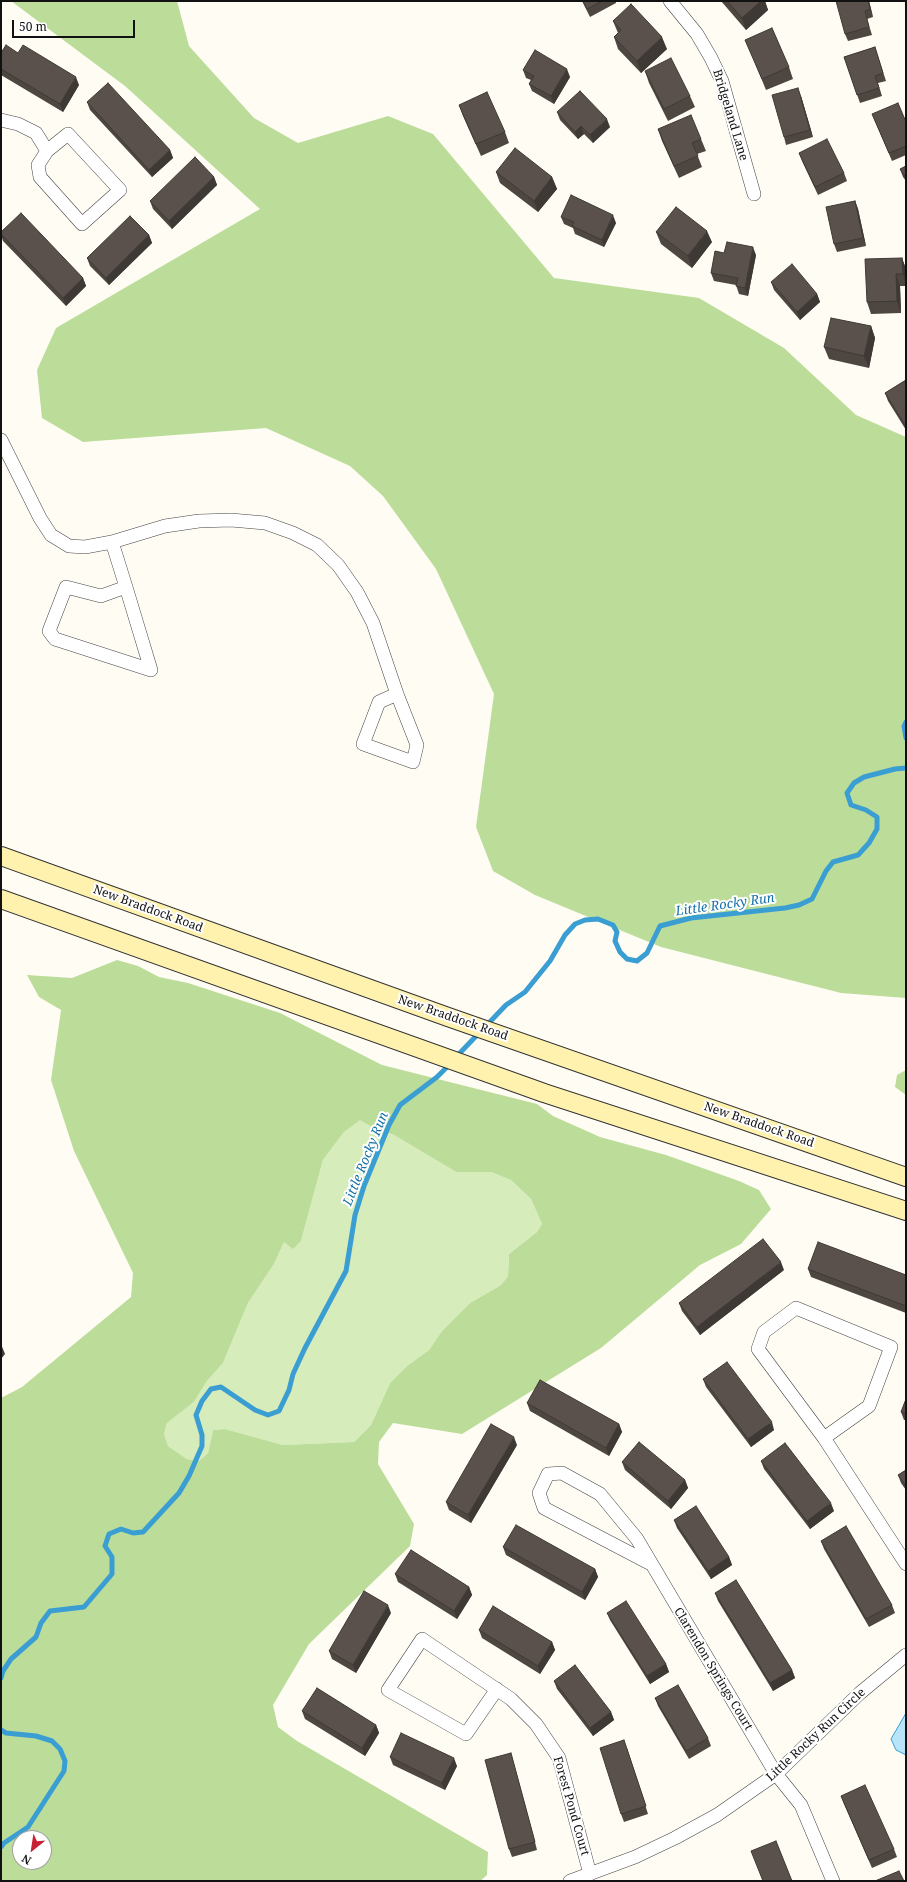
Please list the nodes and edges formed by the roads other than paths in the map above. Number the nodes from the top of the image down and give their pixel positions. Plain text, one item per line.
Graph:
1 (670, 1) edge
2 (1, 120) edge
3 (48, 151) junction
4 (754, 194) dead end
5 (1, 440) edge
6 (112, 542) junction
7 (126, 587) junction
8 (397, 694) junction
9 (1, 856) edge
10 (1, 900) edge
11 (906, 1177) edge
12 (906, 1211) edge
13 (824, 1438) junction
14 (651, 1564) junction
15 (906, 1564) edge
16 (906, 1655) edge
17 (497, 1689) junction
18 (776, 1774) junction
19 (590, 1874) junction
20 (570, 1881) edge
21 (832, 1881) edge

1 - 4 street, Bridgeland Lane
2 - 3 street
3 - 3 street
5 - 6 street
6 - 7 street
6 - 8 street
7 - 7 street
8 - 8 street
9 - 11 main road, New Braddock Road
10 - 12 main road
13 - 13 street
13 - 15 street
14 - 14 street, Clarendon Springs Court
14 - 18 street, Clarendon Springs Court
16 - 18 street, Little Rocky Run Circle
17 - 17 street, Forest Pond Court
17 - 19 street, Forest Pond Court
18 - 19 street, Little Rocky Run Circle
18 - 21 street, Clarendon Springs Court
19 - 20 street, Little Rocky Run Circle

